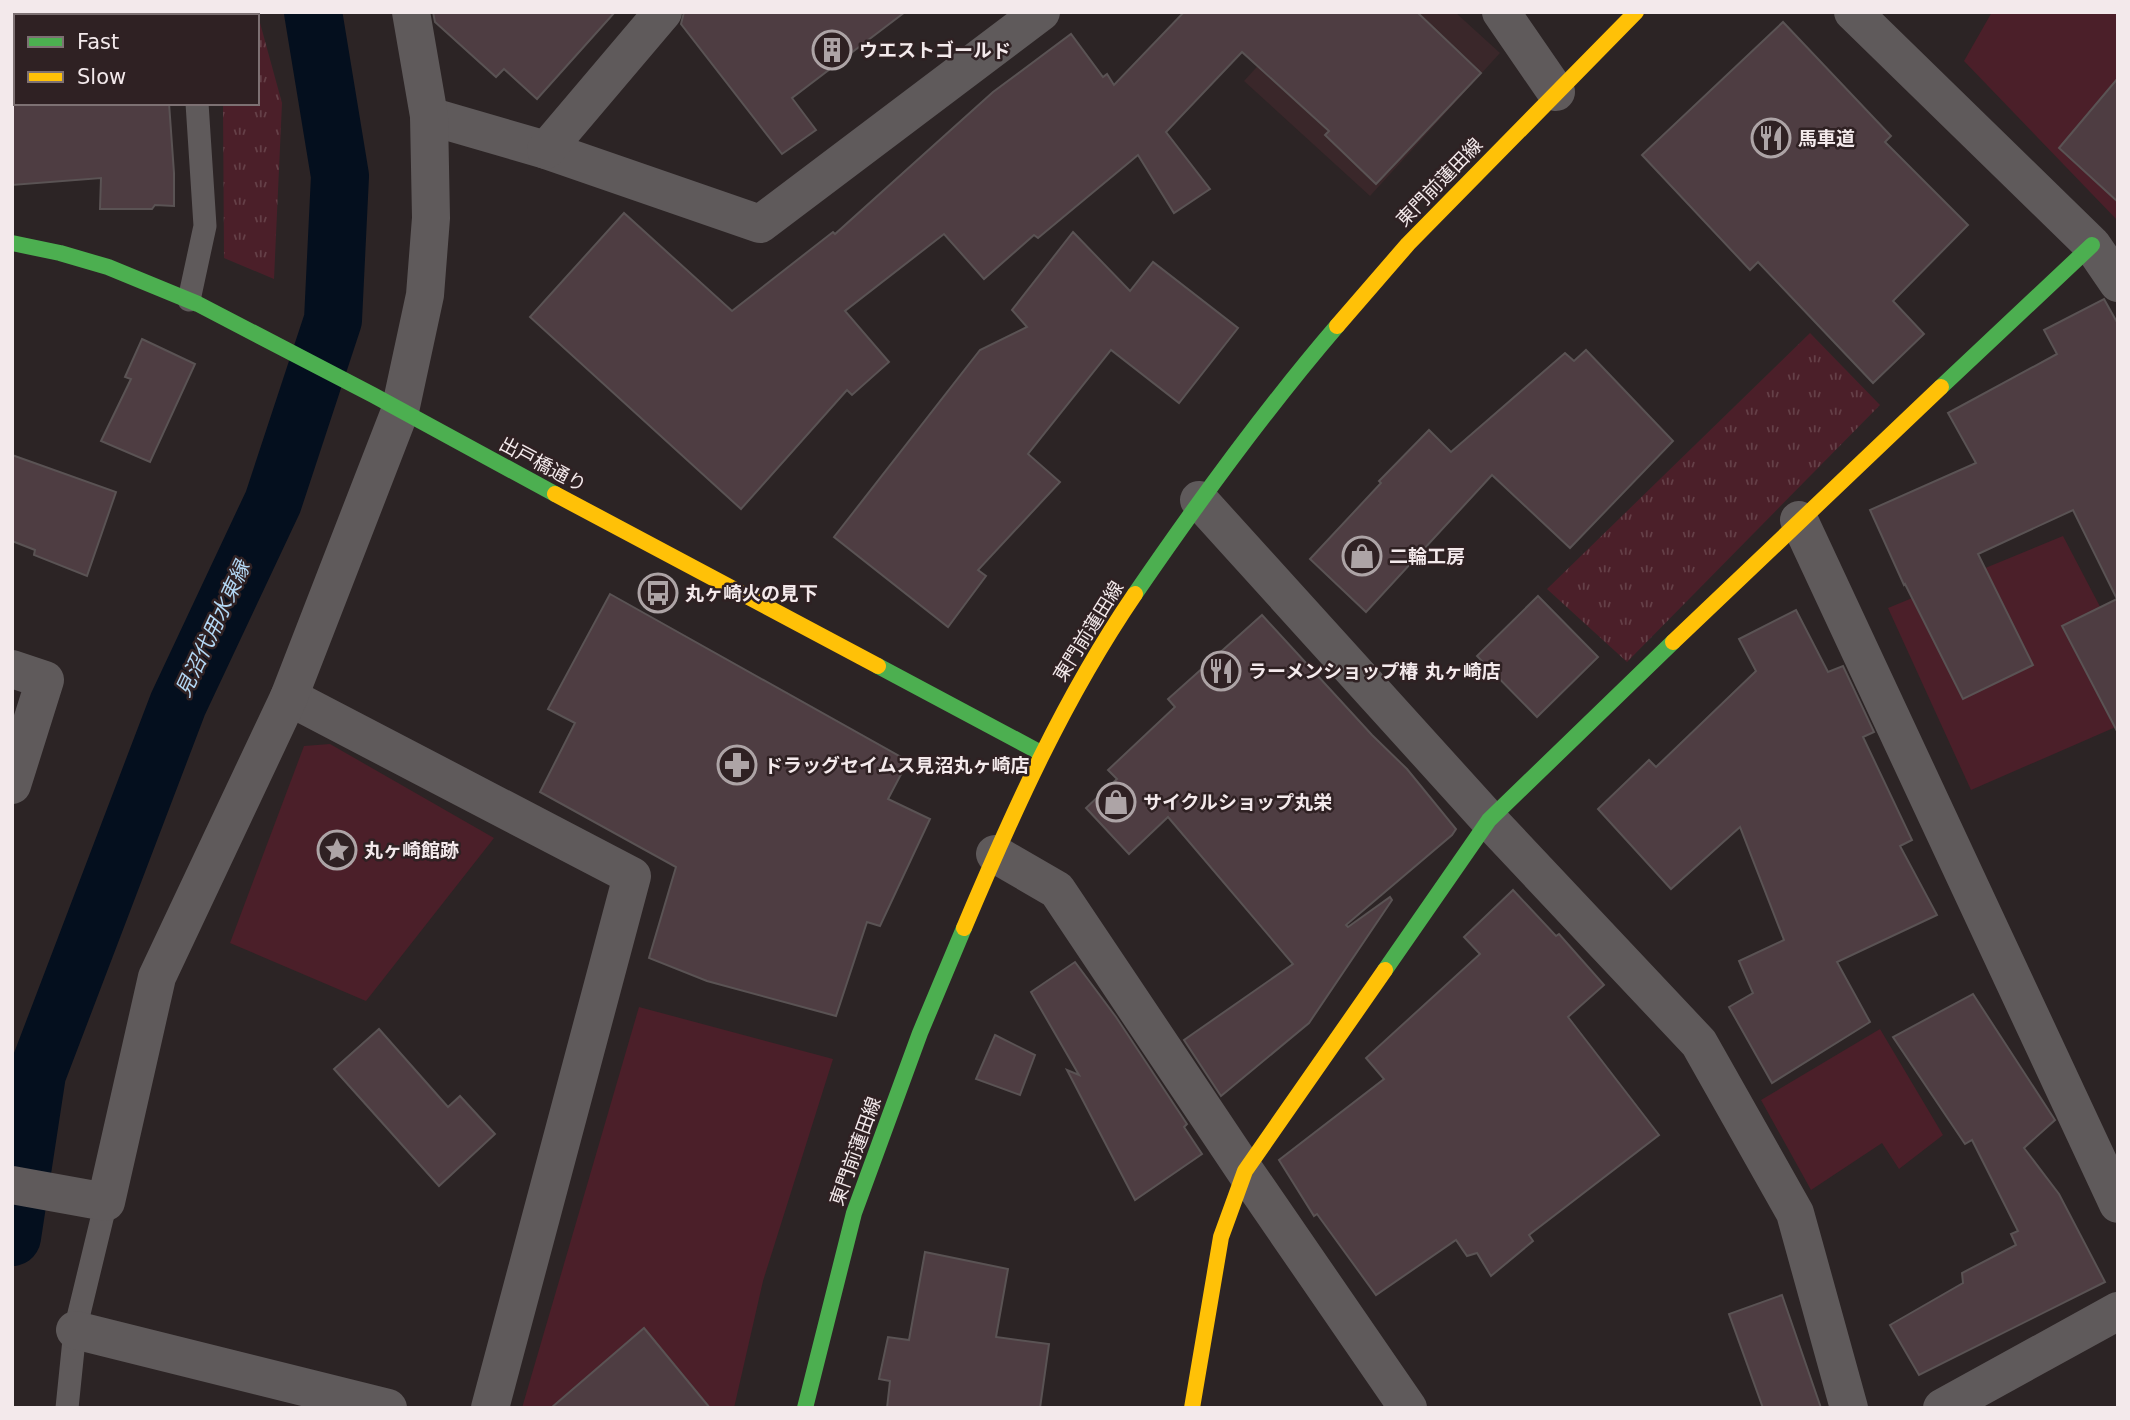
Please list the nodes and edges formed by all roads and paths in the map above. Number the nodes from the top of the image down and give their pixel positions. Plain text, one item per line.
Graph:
1 (411, 12) edge
2 (663, 12) edge
3 (1041, 12) edge
4 (1501, 12) edge
5 (1636, 12) edge
6 (1853, 12) edge
7 (1556, 92) junction
8 (197, 105) edge
9 (429, 116) junction
10 (546, 150) junction
11 (12, 243) edge
12 (2092, 244) junction
13 (2118, 283) edge
14 (189, 300) junction
15 (386, 403) junction
16 (1199, 500) junction
17 (1799, 520) junction
18 (12, 669) edge
19 (289, 697) junction
20 (1041, 753) junction
21 (12, 785) edge
22 (1489, 820) junction
23 (995, 854) junction
24 (1245, 1171) junction
25 (12, 1185) edge
26 (93, 1200) junction
27 (2118, 1204) edge
28 (2118, 1311) edge
29 (75, 1330) junction
30 (68, 1408) edge
31 (388, 1408) edge
32 (490, 1408) edge
33 (805, 1408) edge
34 (1192, 1408) edge
35 (1408, 1408) edge
36 (1849, 1408) edge
37 (1942, 1408) edge

1 - 9 street
2 - 10 street
3 - 10 street
4 - 7 street
5 - 7 street, 東門前蓮田線
6 - 12 street
7 - 16 street, 東門前蓮田線
8 - 14 lane
9 - 10 street
9 - 15 street
11 - 14 street, 出戸橋通り
12 - 13 street
12 - 17 street
14 - 15 street, 出戸橋通り
15 - 19 street
15 - 20 street, 出戸橋通り
16 - 20 street, 東門前蓮田線
16 - 22 street
17 - 22 street
17 - 27 street
18 - 21 street
19 - 26 street
19 - 32 street
20 - 23 street, 東門前蓮田線
22 - 24 street
22 - 36 street
23 - 24 street
23 - 33 street, 東門前蓮田線
24 - 34 street
24 - 35 street
25 - 26 street
26 - 29 lane
28 - 37 street
29 - 30 lane
29 - 31 street

